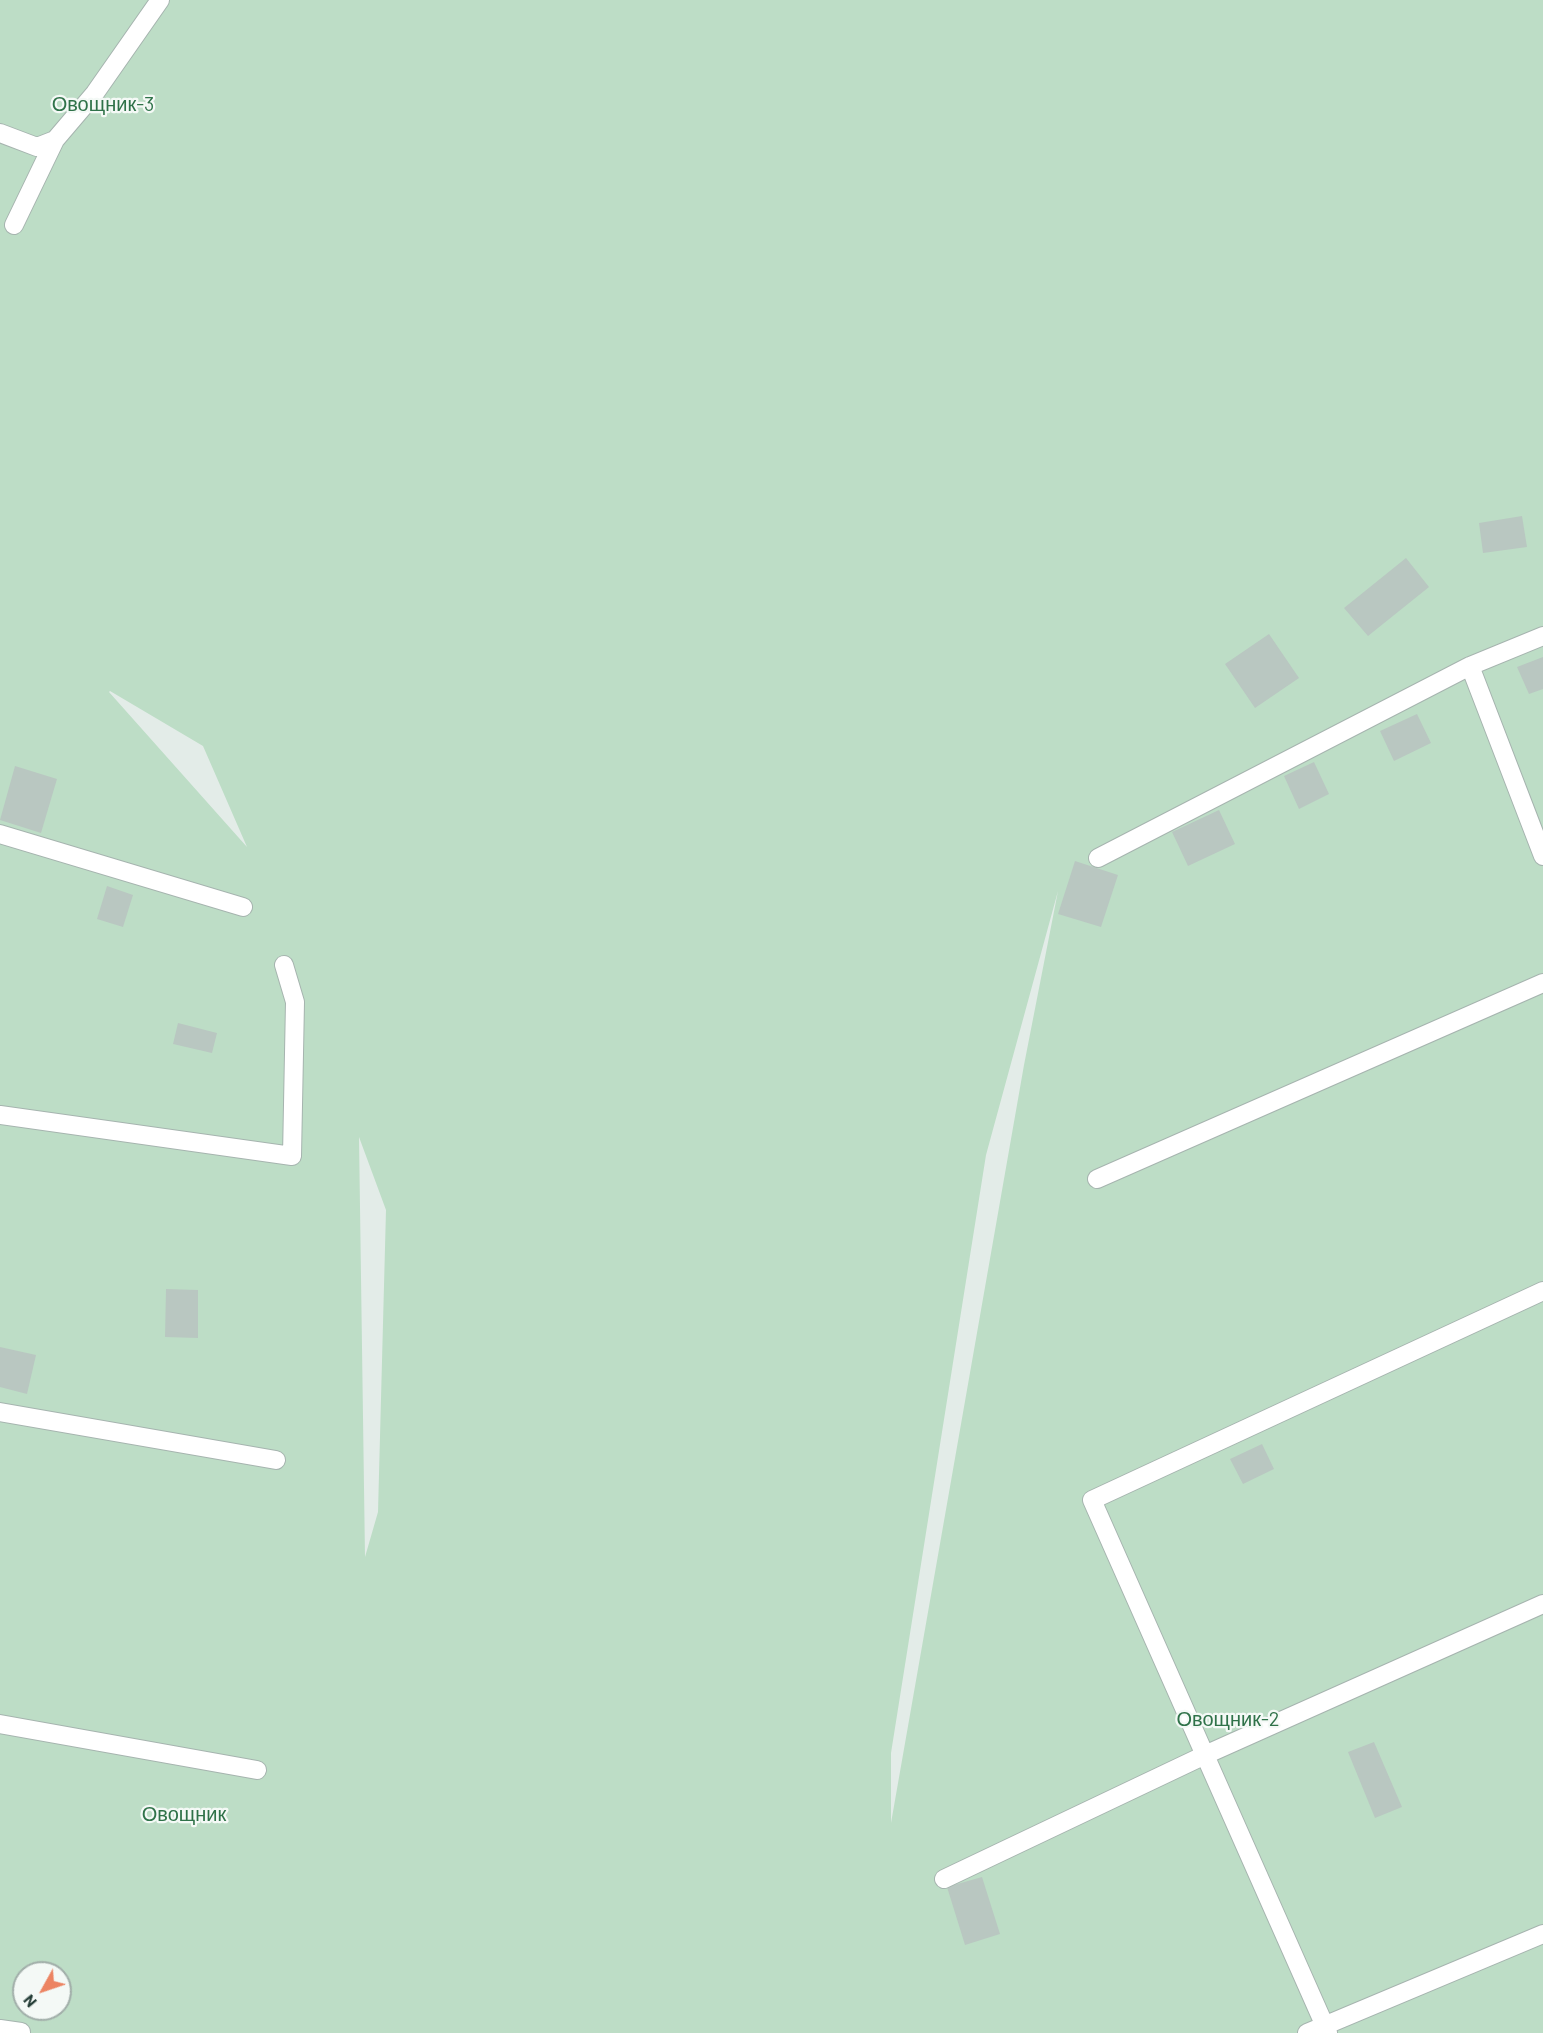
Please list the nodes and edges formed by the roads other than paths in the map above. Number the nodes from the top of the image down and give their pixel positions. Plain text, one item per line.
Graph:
1 (160, 0) edge
2 (0, 133) edge
3 (55, 140) junction
4 (14, 225) dead end
5 (1543, 636) edge
6 (1470, 666) junction
7 (0, 834) edge
8 (1543, 855) edge
9 (1098, 858) dead end
10 (243, 907) dead end
11 (284, 965) dead end
12 (1543, 983) edge
13 (0, 1115) edge
14 (1098, 1179) dead end
15 (1543, 1291) edge
16 (0, 1412) edge
17 (276, 1460) dead end
18 (1543, 1604) edge
19 (0, 1724) edge
20 (1205, 1755) junction
21 (257, 1770) dead end
22 (944, 1879) dead end
23 (1543, 1934) edge
24 (0, 2029) edge
25 (1327, 2029) edge
26 (21, 2032) edge
27 (1307, 2033) edge

1 - 3 lane
2 - 3 lane
3 - 4 lane
5 - 6 lane
6 - 8 lane
6 - 9 lane
7 - 10 lane
11 - 13 lane
12 - 14 lane
15 - 20 lane
16 - 17 lane
18 - 20 lane
19 - 21 lane
20 - 22 lane
20 - 25 lane
23 - 25 lane
24 - 26 lane
25 - 27 lane

